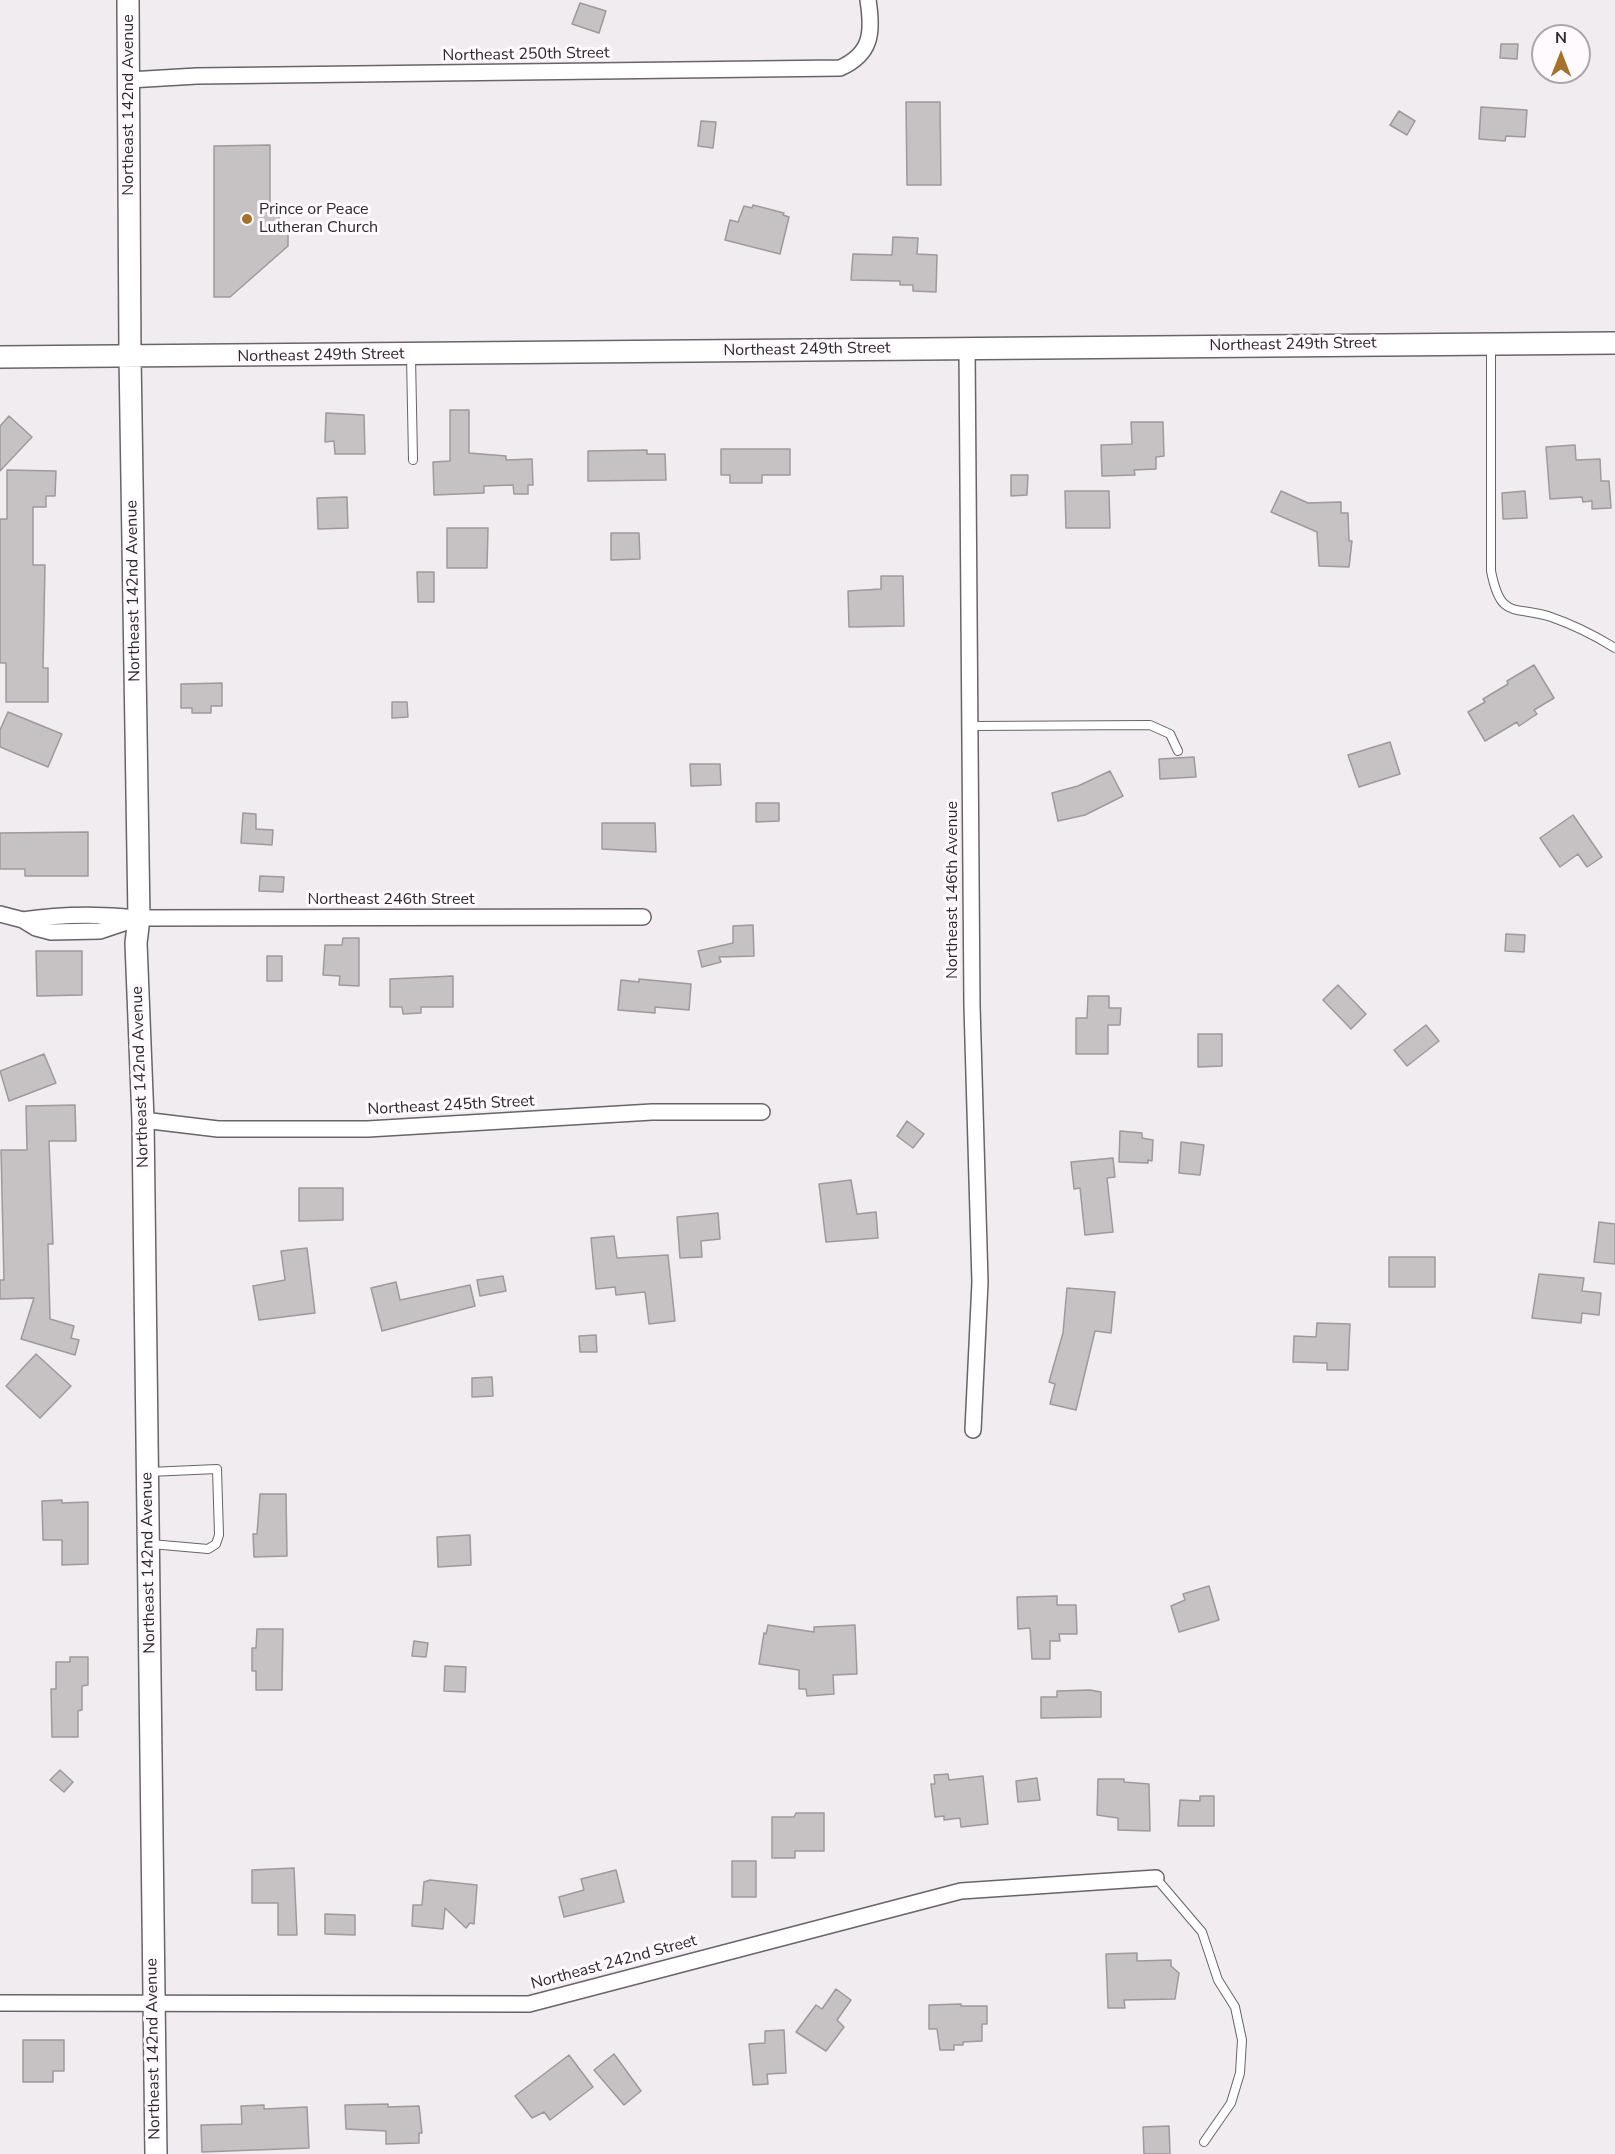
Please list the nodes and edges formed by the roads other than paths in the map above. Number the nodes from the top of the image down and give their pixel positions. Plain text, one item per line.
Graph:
1 (128, 0) edge
2 (867, 0) edge
3 (129, 80) junction
4 (1491, 343) junction
5 (1615, 343) edge
6 (968, 348) junction
7 (411, 355) junction
8 (130, 356) junction
9 (0, 357) edge
10 (413, 460) dead end
11 (1615, 648) edge
12 (970, 726) junction
13 (1178, 751) dead end
14 (0, 914) edge
15 (643, 917) dead end
16 (139, 918) junction
17 (762, 1113) dead end
18 (143, 1120) junction
19 (973, 1430) dead end
20 (147, 1472) junction
21 (148, 1544) junction
22 (1156, 1878) joint
23 (0, 2003) edge
24 (154, 2003) junction
25 (1204, 2142) dead end
26 (156, 2154) edge

1 - 3 main road, Northeast 142nd Avenue
2 - 3 street, Northeast 250th Street
3 - 8 main road, Northeast 142nd Avenue
4 - 5 main road, Northeast 249th Street
4 - 6 main road, Northeast 249th Street
4 - 11 lane
6 - 7 main road, Northeast 249th Street
6 - 12 street, Northeast 146th Avenue
7 - 8 main road, Northeast 249th Street
7 - 10 lane
8 - 9 main road, Northeast 249th Street
8 - 16 main road, Northeast 142nd Avenue
12 - 13 lane
12 - 19 street, Northeast 146th Avenue
14 - 16 street, Northeast 246th Street
15 - 16 street, Northeast 246th Street
16 - 18 main road, Northeast 142nd Avenue
17 - 18 street, Northeast 245th Street
18 - 20 main road, Northeast 142nd Avenue
20 - 21 main road, Northeast 142nd Avenue
20 - 21 lane
21 - 24 main road, Northeast 142nd Avenue
22 - 24 street, Northeast 242nd Street
22 - 25 lane
23 - 24 street, Northeast 242nd Street
24 - 26 main road, Northeast 142nd Avenue

